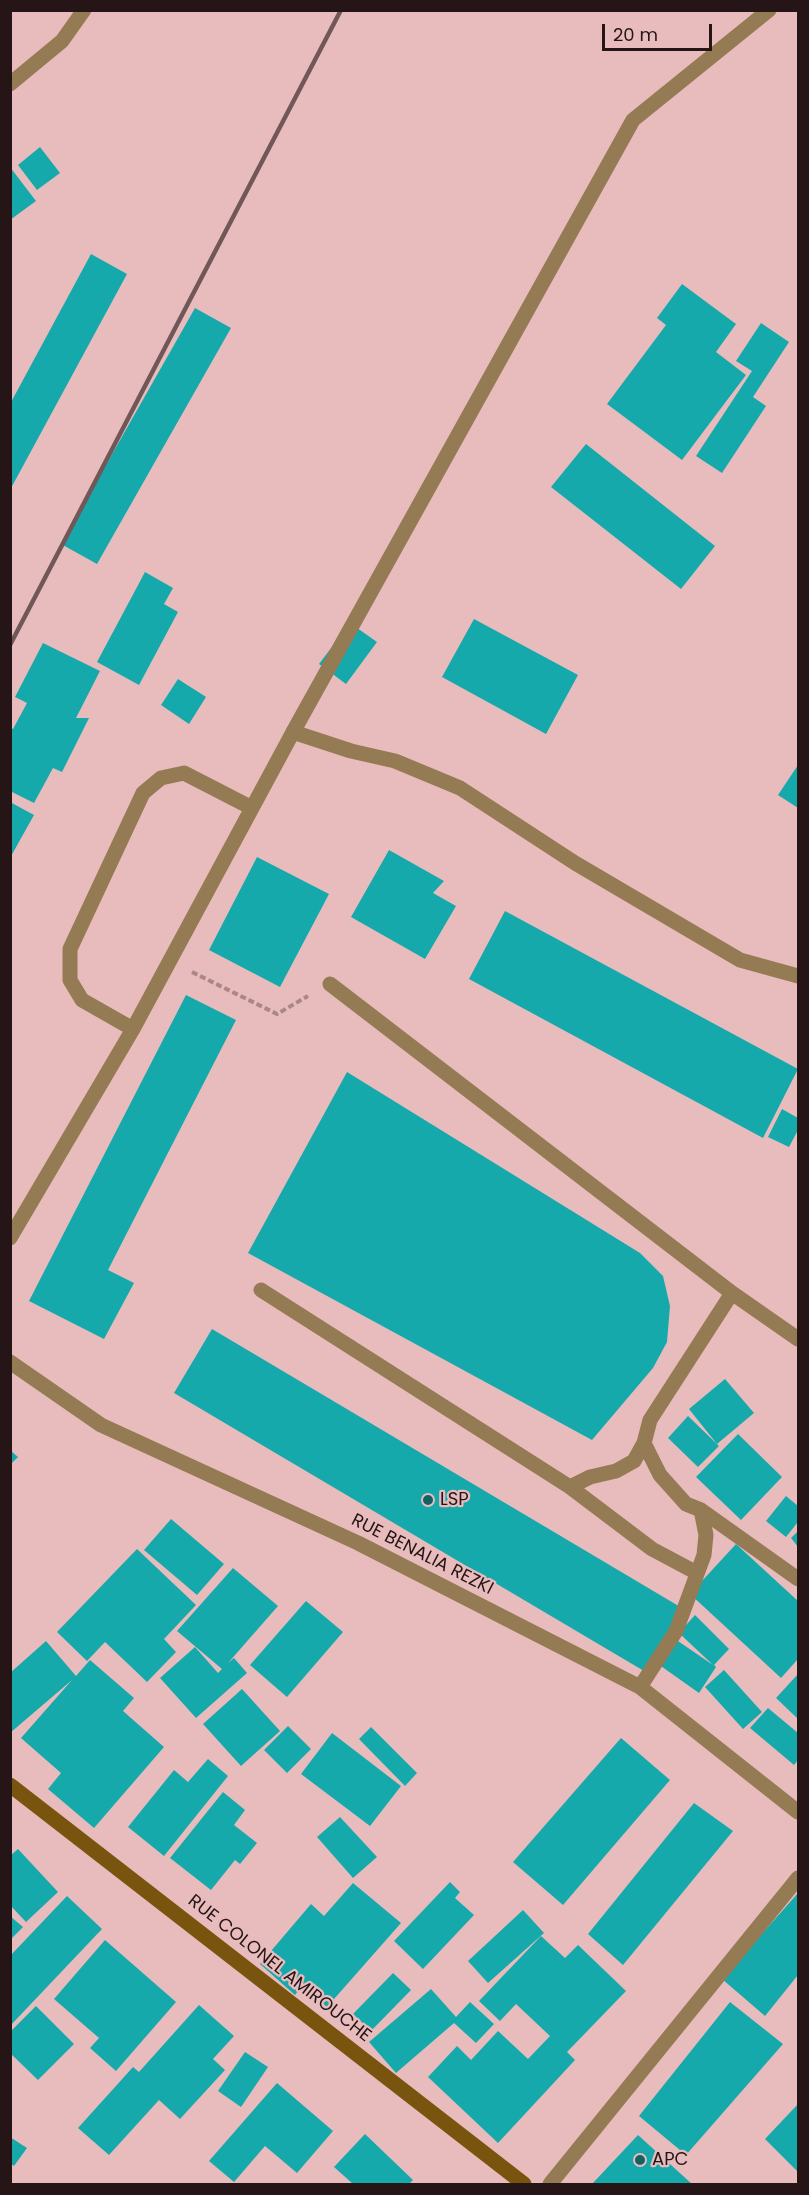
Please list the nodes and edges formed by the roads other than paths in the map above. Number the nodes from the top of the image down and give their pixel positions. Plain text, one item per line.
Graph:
1 (84, 10) edge
2 (769, 10) edge
3 (10, 84) edge
4 (293, 732) junction
5 (252, 808) junction
6 (798, 976) edge
7 (330, 984) road end
8 (133, 1029) junction
9 (10, 1238) edge
10 (261, 1290) dead end
11 (732, 1293) junction
12 (798, 1339) edge
13 (10, 1362) edge
14 (644, 1443) junction
15 (570, 1487) junction
16 (701, 1510) junction
17 (697, 1573) junction
18 (798, 1579) edge
19 (640, 1688) junction
20 (10, 1785) edge
21 (798, 1812) edge
22 (798, 1878) edge
23 (524, 2184) edge
24 (550, 2184) edge

1 - 3 street
2 - 4 street
4 - 5 street
4 - 6 street
5 - 8 street
5 - 8 street
7 - 11 street
8 - 9 street
10 - 15 street
11 - 12 street
11 - 14 street
13 - 19 street, RUE BENALIA REZKI
14 - 15 street
14 - 16 street
15 - 17 street
16 - 17 street
16 - 18 street
17 - 19 street
19 - 21 street, RUE BENALIA REZKI
20 - 23 main road, RUE COLONEL AMIROUCHE
22 - 24 street

